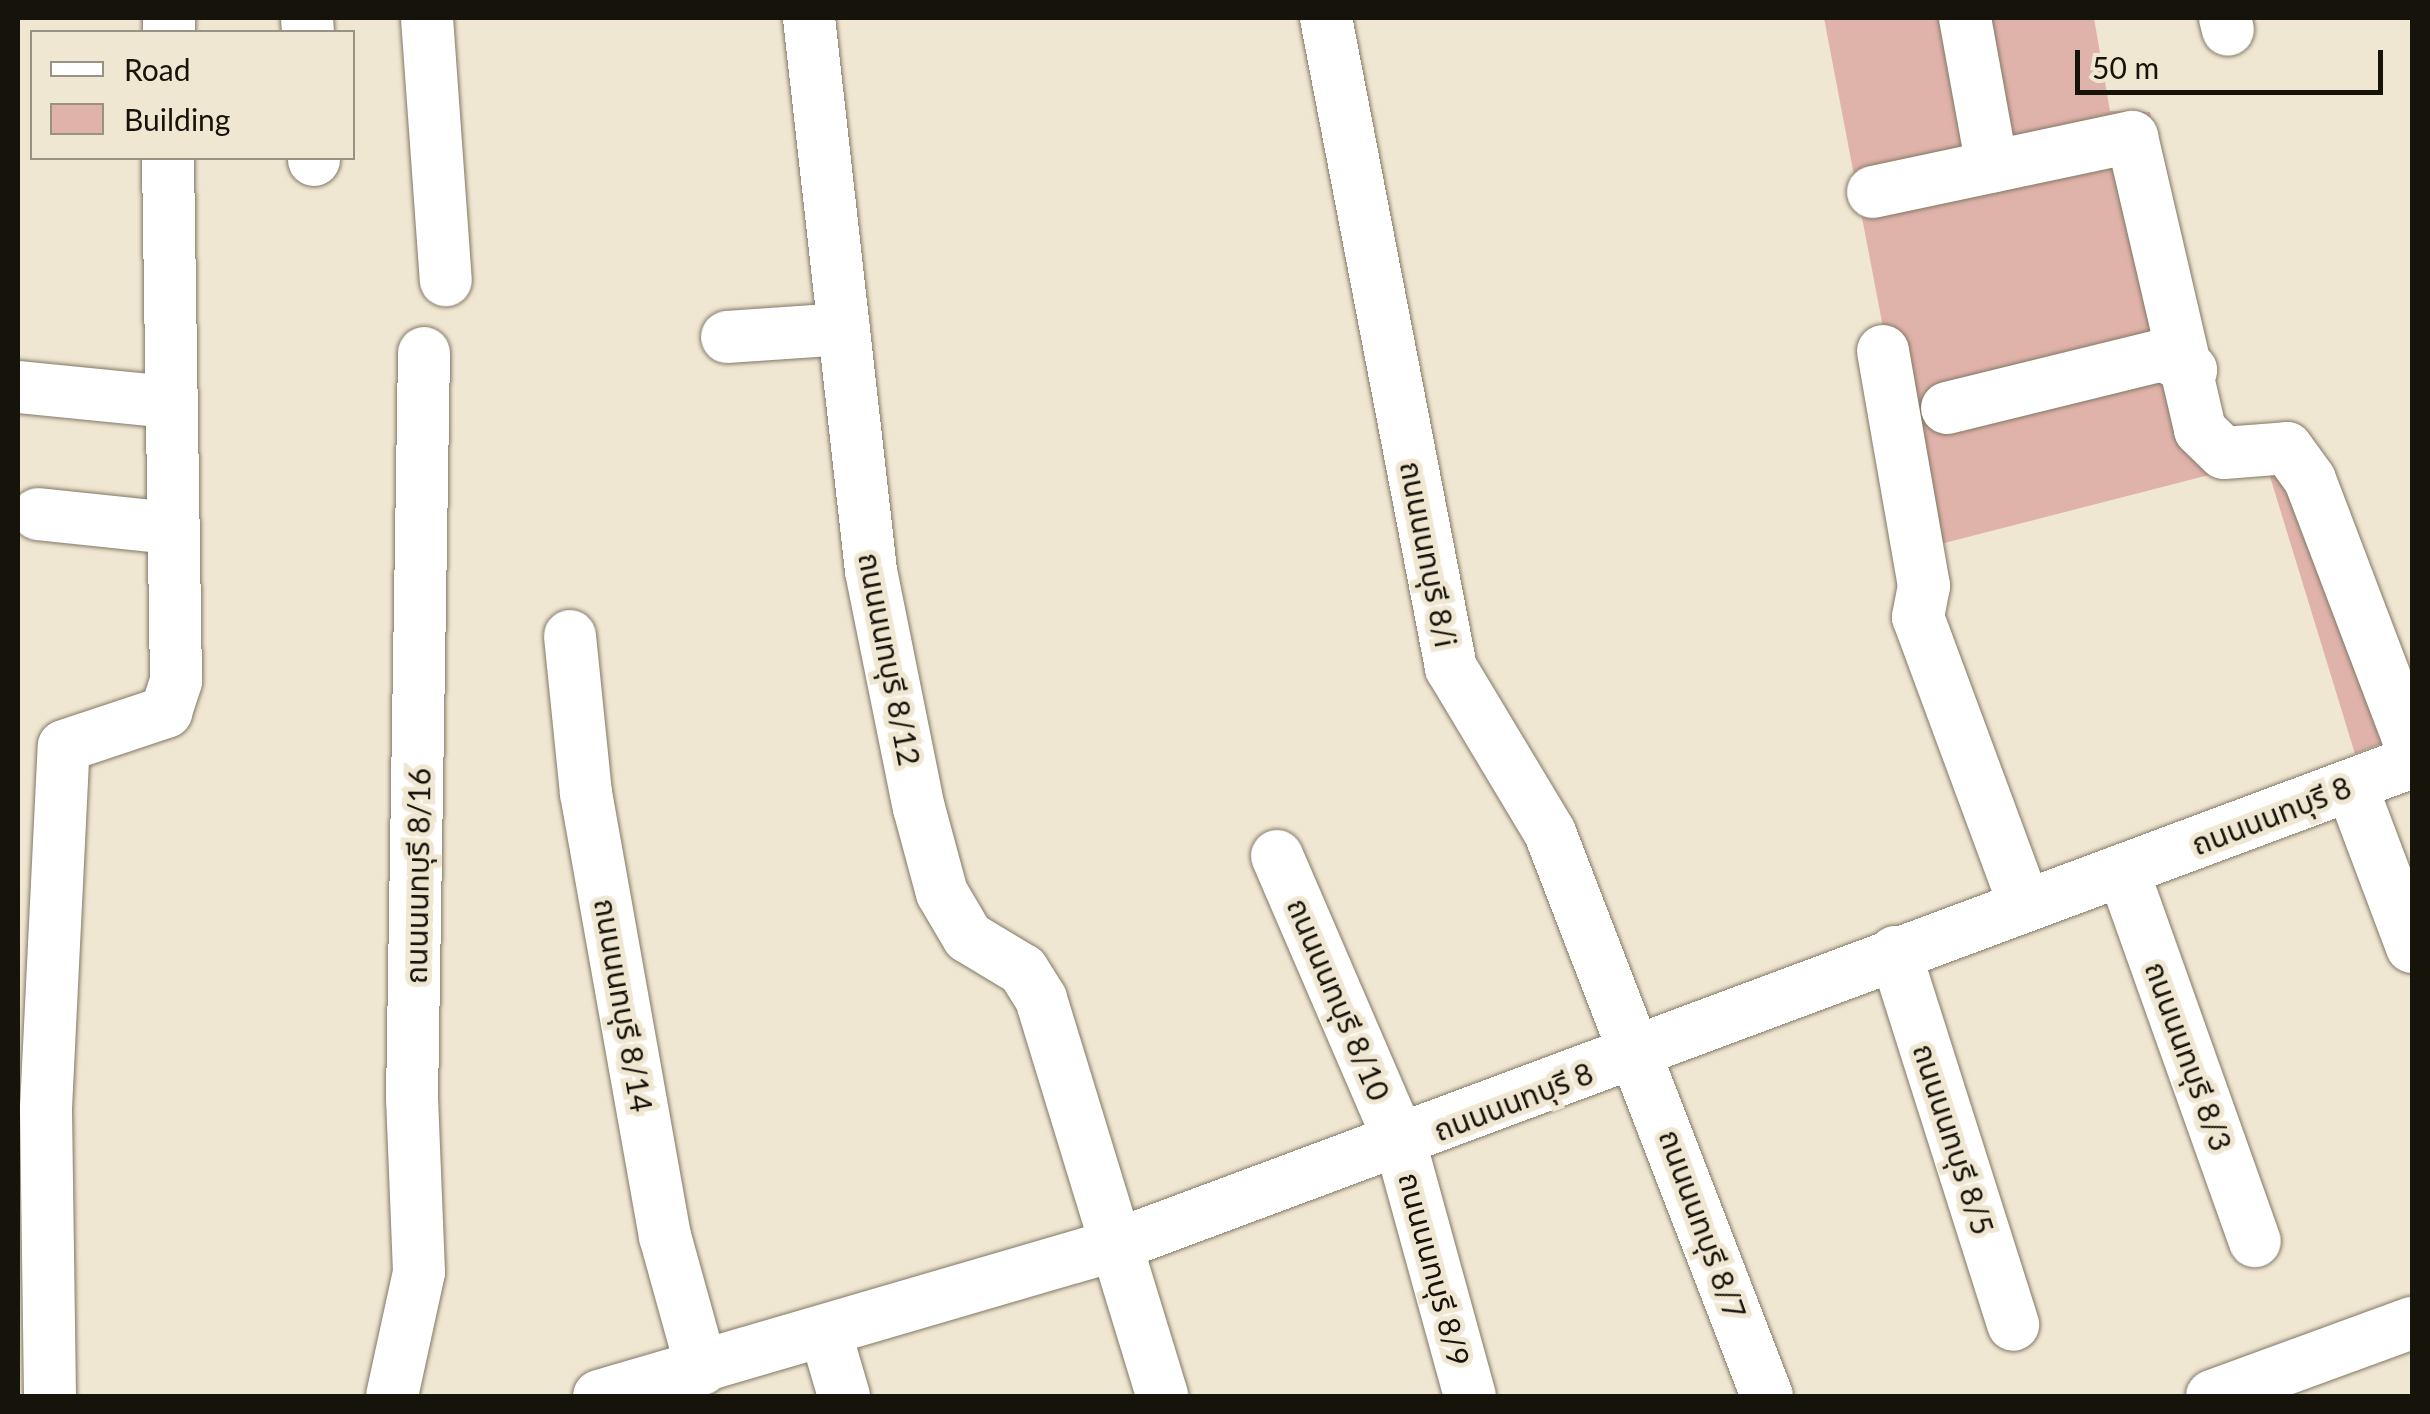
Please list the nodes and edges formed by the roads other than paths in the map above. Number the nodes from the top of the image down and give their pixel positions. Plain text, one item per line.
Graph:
1 (427, 18) edge
2 (809, 18) edge
3 (1326, 18) edge
4 (1965, 18) edge
5 (168, 160) edge
6 (1992, 167) junction
7 (1873, 192) dead end
8 (446, 280) dead end
9 (844, 328) junction
10 (727, 338) dead end
11 (1883, 352) dead end
12 (424, 353) dead end
13 (2191, 370) junction
14 (18, 387) edge
15 (168, 402) junction
16 (1947, 408) dead end
17 (38, 514) dead end
18 (172, 528) junction
19 (570, 636) dead end
20 (2412, 748) edge
21 (2412, 762) edge
22 (2351, 784) junction
23 (38, 847) edge
24 (1278, 856) dead end
25 (2123, 871) junction
26 (2024, 904) junction
27 (2412, 947) edge
28 (1894, 952) junction
29 (1640, 1052) junction
30 (32, 1108) edge
31 (1400, 1142) junction
32 (2255, 1241) dead end
33 (1119, 1244) junction
34 (2412, 1323) edge
35 (2013, 1326) dead end
36 (824, 1331) junction
37 (702, 1369) junction
38 (50, 1396) edge
39 (392, 1396) edge
40 (598, 1396) edge
41 (844, 1396) edge
42 (1162, 1396) edge
43 (1470, 1396) edge
44 (1767, 1396) edge
45 (2212, 1396) edge

1 - 8 street
2 - 9 street, ถนนนนทบุรี 8/12
3 - 29 street, ถนนนนทบุรี 8/i
4 - 6 street
5 - 15 street
6 - 7 street
6 - 13 street
9 - 10 street
9 - 33 street, ถนนนนทบุรี 8/12
11 - 26 street
12 - 39 street, ถนนนนทบุรี 8/16
13 - 16 street
13 - 20 street
14 - 15 street
15 - 18 street
17 - 18 street
18 - 23 street
19 - 37 street, ถนนนนทบุรี 8/14
21 - 22 street, ถนนนนทบุรี 8
22 - 25 street, ถนนนนทบุรี 8
22 - 27 street
23 - 30 street
24 - 31 street, ถนนนนทบุรี 8/10
25 - 26 street, ถนนนนทบุรี 8
25 - 32 street, ถนนนนทบุรี 8/3
26 - 28 street, ถนนนนทบุรี 8
28 - 29 street, ถนนนนทบุรี 8
28 - 35 street, ถนนนนทบุรี 8/5
29 - 31 street, ถนนนนทบุรี 8
29 - 44 street, ถนนนนทบุรี 8/7
30 - 38 street
31 - 33 street, ถนนนนทบุรี 8
31 - 43 street, ถนนนนทบุรี 8/9
33 - 36 street, ถนนนนทบุรี 8
33 - 42 street, ถนนนนทบุรี 8/12
34 - 45 street
36 - 37 street, ถนนนนทบุรี 8
36 - 41 street
37 - 40 street, ถนนนนทบุรี 8

